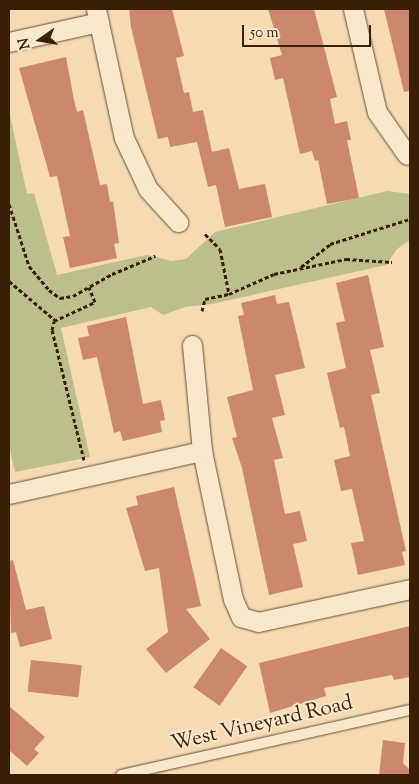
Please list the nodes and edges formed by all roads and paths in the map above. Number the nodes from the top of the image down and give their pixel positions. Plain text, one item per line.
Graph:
1 (353, 9) edge
2 (97, 16) edge
3 (9, 42) edge
4 (407, 154) dead end
5 (9, 204) edge
6 (410, 219) edge
7 (178, 222) dead end
8 (205, 234) dead end
9 (155, 256) dead end
10 (392, 262) dead end
11 (301, 267) junction
12 (9, 280) edge
13 (89, 287) junction
14 (229, 294) junction
15 (202, 311) dead end
16 (55, 320) junction
17 (192, 345) dead end
18 (202, 452) junction
19 (84, 460) dead end
20 (9, 494) edge
21 (410, 589) edge
22 (410, 710) edge
23 (121, 775) edge

1 - 4 street
2 - 3 street
2 - 7 street
5 - 13 path
6 - 11 path
8 - 14 path
9 - 13 path
10 - 11 path
11 - 14 path
12 - 16 path
13 - 16 path
14 - 15 path
16 - 19 path
17 - 18 street
18 - 20 street
18 - 21 street
22 - 23 lane, West Vineyard Road

